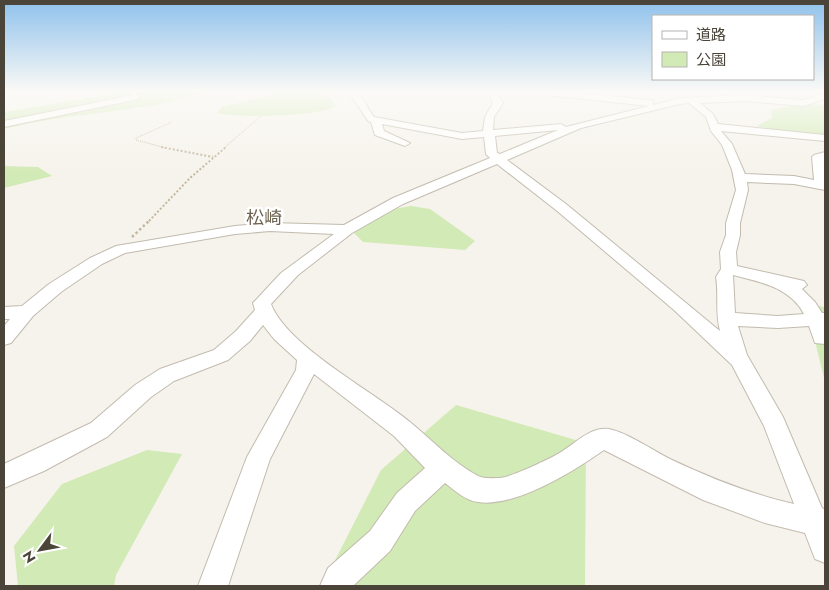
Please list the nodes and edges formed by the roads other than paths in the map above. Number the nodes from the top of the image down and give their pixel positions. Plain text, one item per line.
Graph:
1 (31, 119) edge
2 (371, 119) edge
3 (489, 119) edge
4 (607, 119) edge
5 (711, 119) edge
6 (376, 120) junction
7 (4, 124) edge
8 (577, 126) junction
9 (715, 126) junction
10 (489, 133) junction
11 (825, 138) edge
12 (405, 143) dead end
13 (825, 155) edge
14 (498, 160) junction
15 (740, 178) junction
16 (823, 185) edge
17 (348, 230) junction
18 (729, 269) junction
19 (28, 312) junction
20 (264, 312) junction
21 (4, 313) edge
22 (726, 319) junction
23 (821, 319) edge
24 (4, 338) edge
25 (822, 338) dead end
26 (308, 358) junction
27 (739, 359) junction
28 (443, 468) junction
29 (4, 476) edge
30 (820, 521) edge
31 (825, 549) edge
32 (213, 586) edge
33 (335, 586) edge

1 - 7 street
2 - 6 street
3 - 10 street
4 - 8 street
5 - 9 street
6 - 10 street
6 - 12 street
8 - 10 street
8 - 14 street
9 - 11 street
9 - 15 street
10 - 14 street
13 - 16 street
14 - 17 street
14 - 27 street
15 - 16 street
15 - 18 street
17 - 19 street
17 - 20 street
18 - 22 street
18 - 23 street
19 - 21 street
19 - 24 street
20 - 26 street
20 - 29 street
22 - 23 street
22 - 27 street
23 - 25 street
26 - 28 street
26 - 32 street
27 - 30 street
28 - 30 street
28 - 33 street
30 - 31 street

